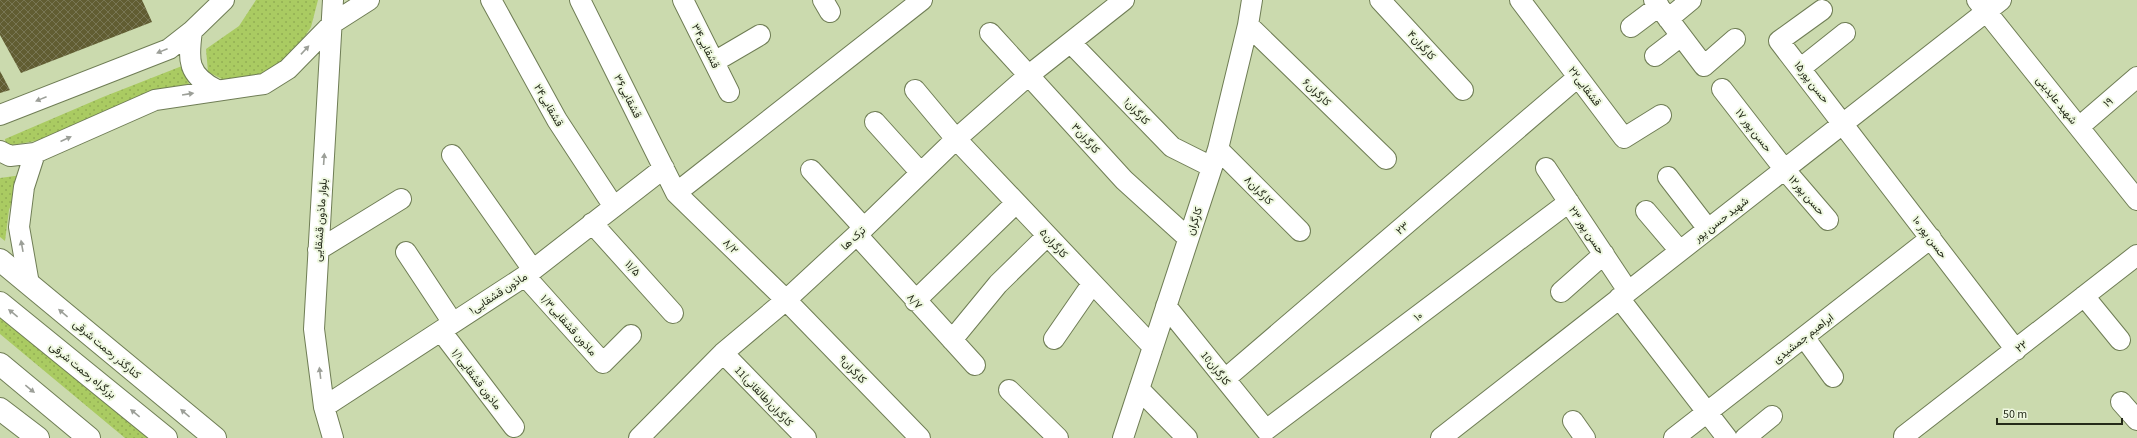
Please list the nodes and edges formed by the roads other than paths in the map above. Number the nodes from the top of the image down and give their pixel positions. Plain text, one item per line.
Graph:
1 (224, 0) edge
2 (333, 0) edge
3 (369, 0) edge
4 (491, 0) edge
5 (580, 0) edge
6 (683, 0) edge
7 (922, 0) edge
8 (1124, 0) edge
9 (1252, 0) edge
10 (1380, 0) edge
11 (1691, 0) edge
12 (1522, 1) edge
13 (1988, 4) edge
14 (1661, 8) edge
15 (1822, 10) dead end
16 (333, 23) junction
17 (1248, 25) junction
18 (1631, 27) dead end
19 (192, 31) junction
20 (990, 33) dead end
21 (1845, 33) dead end
22 (760, 35) dead end
23 (1681, 36) junction
24 (1735, 39) dead end
25 (1071, 43) junction
26 (1655, 56) dead end
27 (714, 62) junction
28 (1801, 68) junction
29 (1029, 76) junction
30 (1578, 77) junction
31 (2135, 82) edge
32 (1722, 89) dead end
33 (217, 90) junction
34 (915, 90) dead end
35 (1463, 90) dead end
36 (729, 92) dead end
37 (0, 115) edge
38 (1661, 115) dead end
39 (875, 122) dead end
40 (1844, 124) junction
41 (2078, 127) junction
42 (956, 139) junction
43 (0, 151) edge
44 (35, 153) junction
45 (452, 155) dead end
46 (1215, 158) junction
47 (1386, 159) dead end
48 (664, 168) junction
49 (1546, 168) dead end
50 (811, 170) dead end
51 (1785, 170) junction
52 (921, 173) junction
53 (1668, 177) dead end
54 (676, 193) junction
55 (401, 199) dead end
56 (2137, 200) edge
57 (1569, 202) junction
58 (1016, 203) junction
59 (614, 207) junction
60 (1646, 211) dead end
61 (1828, 220) dead end
62 (592, 224) junction
63 (1708, 229) junction
64 (861, 231) junction
65 (1300, 231) dead end
66 (1047, 236) junction
67 (1188, 238) junction
68 (1931, 238) junction
69 (318, 250) junction
70 (1680, 251) junction
71 (406, 252) dead end
72 (1604, 254) junction
73 (2137, 255) edge
74 (0, 260) edge
75 (529, 273) junction
76 (29, 284) junction
77 (1092, 284) junction
78 (1561, 292) dead end
79 (1624, 295) junction
80 (2084, 296) junction
81 (786, 300) junction
82 (915, 301) junction
83 (0, 303) edge
84 (1166, 306) junction
85 (673, 313) dead end
86 (447, 327) junction
87 (631, 335) dead end
88 (1804, 337) junction
89 (1054, 339) dead end
90 (952, 340) junction
91 (2120, 340) dead end
92 (1153, 347) junction
93 (2016, 350) junction
94 (723, 353) junction
95 (0, 364) edge
96 (975, 365) dead end
97 (1833, 377) dead end
98 (1225, 379) junction
99 (1139, 389) junction
100 (1009, 390) dead end
101 (2121, 402) dead end
102 (324, 407) junction
103 (0, 409) edge
104 (1707, 412) junction
105 (1772, 416) dead end
106 (2137, 420) edge
107 (1573, 421) dead end
108 (514, 427) dead end
109 (1266, 430) joint
110 (659, 431) edge
111 (1905, 437) edge
112 (38, 438) edge
113 (89, 438) edge
114 (166, 438) edge
115 (215, 438) edge
116 (333, 438) edge
117 (639, 438) edge
118 (806, 438) edge
119 (920, 438) edge
120 (1058, 438) edge
121 (1123, 438) edge
122 (1187, 438) edge
123 (1441, 438) edge
124 (1585, 438) edge
125 (1674, 438) edge
126 (1726, 438) edge
127 (1745, 438) edge

1 - 19 street
2 - 16 street, بلوار ماذون قشقایی
3 - 16 street
4 - 59 street, قشقایی۲۴
5 - 48 street, قشقایی۳۶
6 - 27 street, قشقایی۳۴
7 - 54 street
8 - 25 street, ترک ها
9 - 17 street, کارگران
10 - 35 street, کارگران۴
11 - 14 street
12 - 30 street, ۲۲قشقایی
13 - 40 street, شهید حسن پور
13 - 41 street, شهید عابدینی
14 - 18 street
14 - 23 street
15 - 28 street, حسن پور۱۵
33 -> 16 street
69 -> 16 street, بلوار ماذون قشقایی
17 - 46 street, کارگران
17 - 47 street, ۶کارگران
19 - 33 street
19 -> 37 street
20 - 29 street, کارگران۳
21 - 28 street
22 - 27 street
23 - 24 street
23 - 26 street
25 - 29 street, ترک ها
25 - 46 street, ۱کارگران
27 - 36 street, قشقایی۳۴
28 - 40 street, حسن پور۱۵
29 - 42 street, ترک ها
29 - 67 street, کارگران۳
30 - 38 street, ۲۲قشقایی
30 - 98 street, ۲۳
31 - 41 street, ۱۹
32 - 51 street, ۱۷ حسن پور
44 -> 33 street
34 - 42 street, کارگران۵
39 - 52 street
40 - 51 street, شهید حسن پور
40 - 68 street, ۱۰ حسن پور
41 - 56 street, شهید عابدینی
42 - 52 street, ترک ها
42 - 58 street, کارگران۵
43 - 44 street
76 -> 44 street
45 - 75 street
46 - 65 street, کارگران۸
46 - 67 street, کارگران
48 - 54 street, قشقایی۳۶
48 - 59 street, ماذون قشقایی۱
49 - 57 street, ۲۳ حسن پور
50 - 64 street, ۸/۷
51 - 61 street, حسن پور۱۲
51 - 63 street, شهید حسن پور
52 - 64 street, ترک ها
53 - 63 street
54 - 81 street, ۸/۲
55 - 69 street
57 - 72 street, ۲۳ حسن پور
57 - 109 street, ۱۰
58 - 66 street, کارگران۵
58 - 82 street
59 - 62 street, ماذون قشقایی۱
60 - 70 street
62 - 75 street, ماذون قشقایی۱
62 - 85 street, ۱۱/۵
63 - 70 street, شهید حسن پور
64 - 81 street, ترک ها
64 - 82 street, ۸/۷
66 - 77 street, کارگران۵
66 - 90 street
67 - 84 street, کارگران
68 - 88 street, ابراهیم جمشیدی
68 - 93 street, ۱۰ حسن پور
102 -> 69 street, بلوار ماذون قشقایی
70 - 79 street, شهید حسن پور
71 - 86 street, ماذون قشقایی۱/۱
72 - 78 street
72 - 79 street, ۲۳ حسن پور
73 - 80 street, ۲۲
74 - 76 main road, کنارگذر رحمت شرقی
75 - 86 street, ماذون قشقایی۱
75 - 87 street, ماذون قشقایی۱/۳
115 -> 76 main road, کنارگذر رحمت شرقی
77 - 89 street
77 - 92 street, کارگران۵
79 - 104 street, ۲۳ حسن پور
79 - 123 street, شهید حسن پور
80 - 91 street
80 - 93 street, ۲۲
81 - 94 street, ترک ها
81 - 119 street, کارگران۹
82 - 90 street, ۸/۷
114 -> 83 main road, بزرگراه رحمت شرقی
84 - 92 street, کارگران
84 - 98 street, 10کارگران
86 - 102 street, ماذون قشقایی۱
86 - 108 street, ماذون قشقایی۱/۱
88 - 97 street
88 - 104 street, ابراهیم جمشیدی
90 - 96 street, ۸/۷
92 - 99 street, کارگران
93 - 111 street, ۲۲
94 - 110 street, ترک ها
94 - 118 street, 11کارگران(طالقانی)
95 -> 113 main road
98 - 109 street, 10کارگران
99 - 121 street, کارگران
99 - 122 street
100 - 120 street
101 - 106 street
102 - 116 street, بلوار ماذون قشقایی
103 - 112 main road
104 - 125 street, ابراهیم جمشیدی
104 - 126 street, ۲۳ حسن پور
105 - 127 street
107 - 124 street
110 - 117 street, ترک ها

